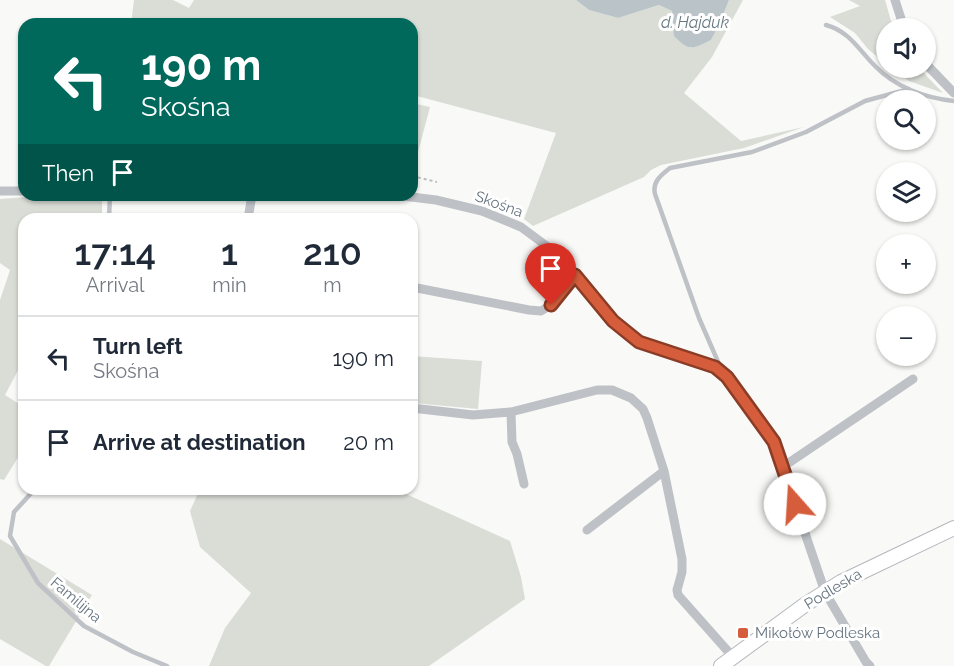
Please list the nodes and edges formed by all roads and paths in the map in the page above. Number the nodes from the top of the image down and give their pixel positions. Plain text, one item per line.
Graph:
1 (896, 0) edge
2 (900, 18) edge
3 (826, 25) dead end
4 (936, 74) edge
5 (909, 89) junction
6 (954, 93) edge
7 (954, 101) edge
8 (418, 177) edge
9 (437, 182) dead end
10 (0, 190) edge
11 (18, 191) edge
12 (418, 198) edge
13 (575, 275) junction
14 (418, 288) edge
15 (715, 367) junction
16 (913, 379) dead end
17 (418, 409) edge
18 (511, 411) junction
19 (782, 465) junction
20 (664, 471) junction
21 (524, 484) dead end
22 (30, 495) edge
23 (954, 528) edge
24 (587, 530) dead end
25 (825, 591) junction
26 (733, 657) junction
27 (167, 666) edge
28 (722, 666) edge
29 (870, 666) edge

1 - 2 street
3 - 5 lane
4 - 6 street
5 - 7 lane
5 - 15 lane
8 - 9 path
10 - 11 street
12 - 13 street, Skośna
13 - 14 street
13 - 15 street, Skośna
15 - 19 street, Skośna
16 - 19 street
17 - 18 street
18 - 20 street
18 - 21 street
19 - 25 street, Skośna
20 - 24 street
20 - 26 street
22 - 27 lane, Familijna
23 - 25 street, Podleska
25 - 26 street, Podleska
25 - 29 street, Skośna
26 - 28 street, Podleska

